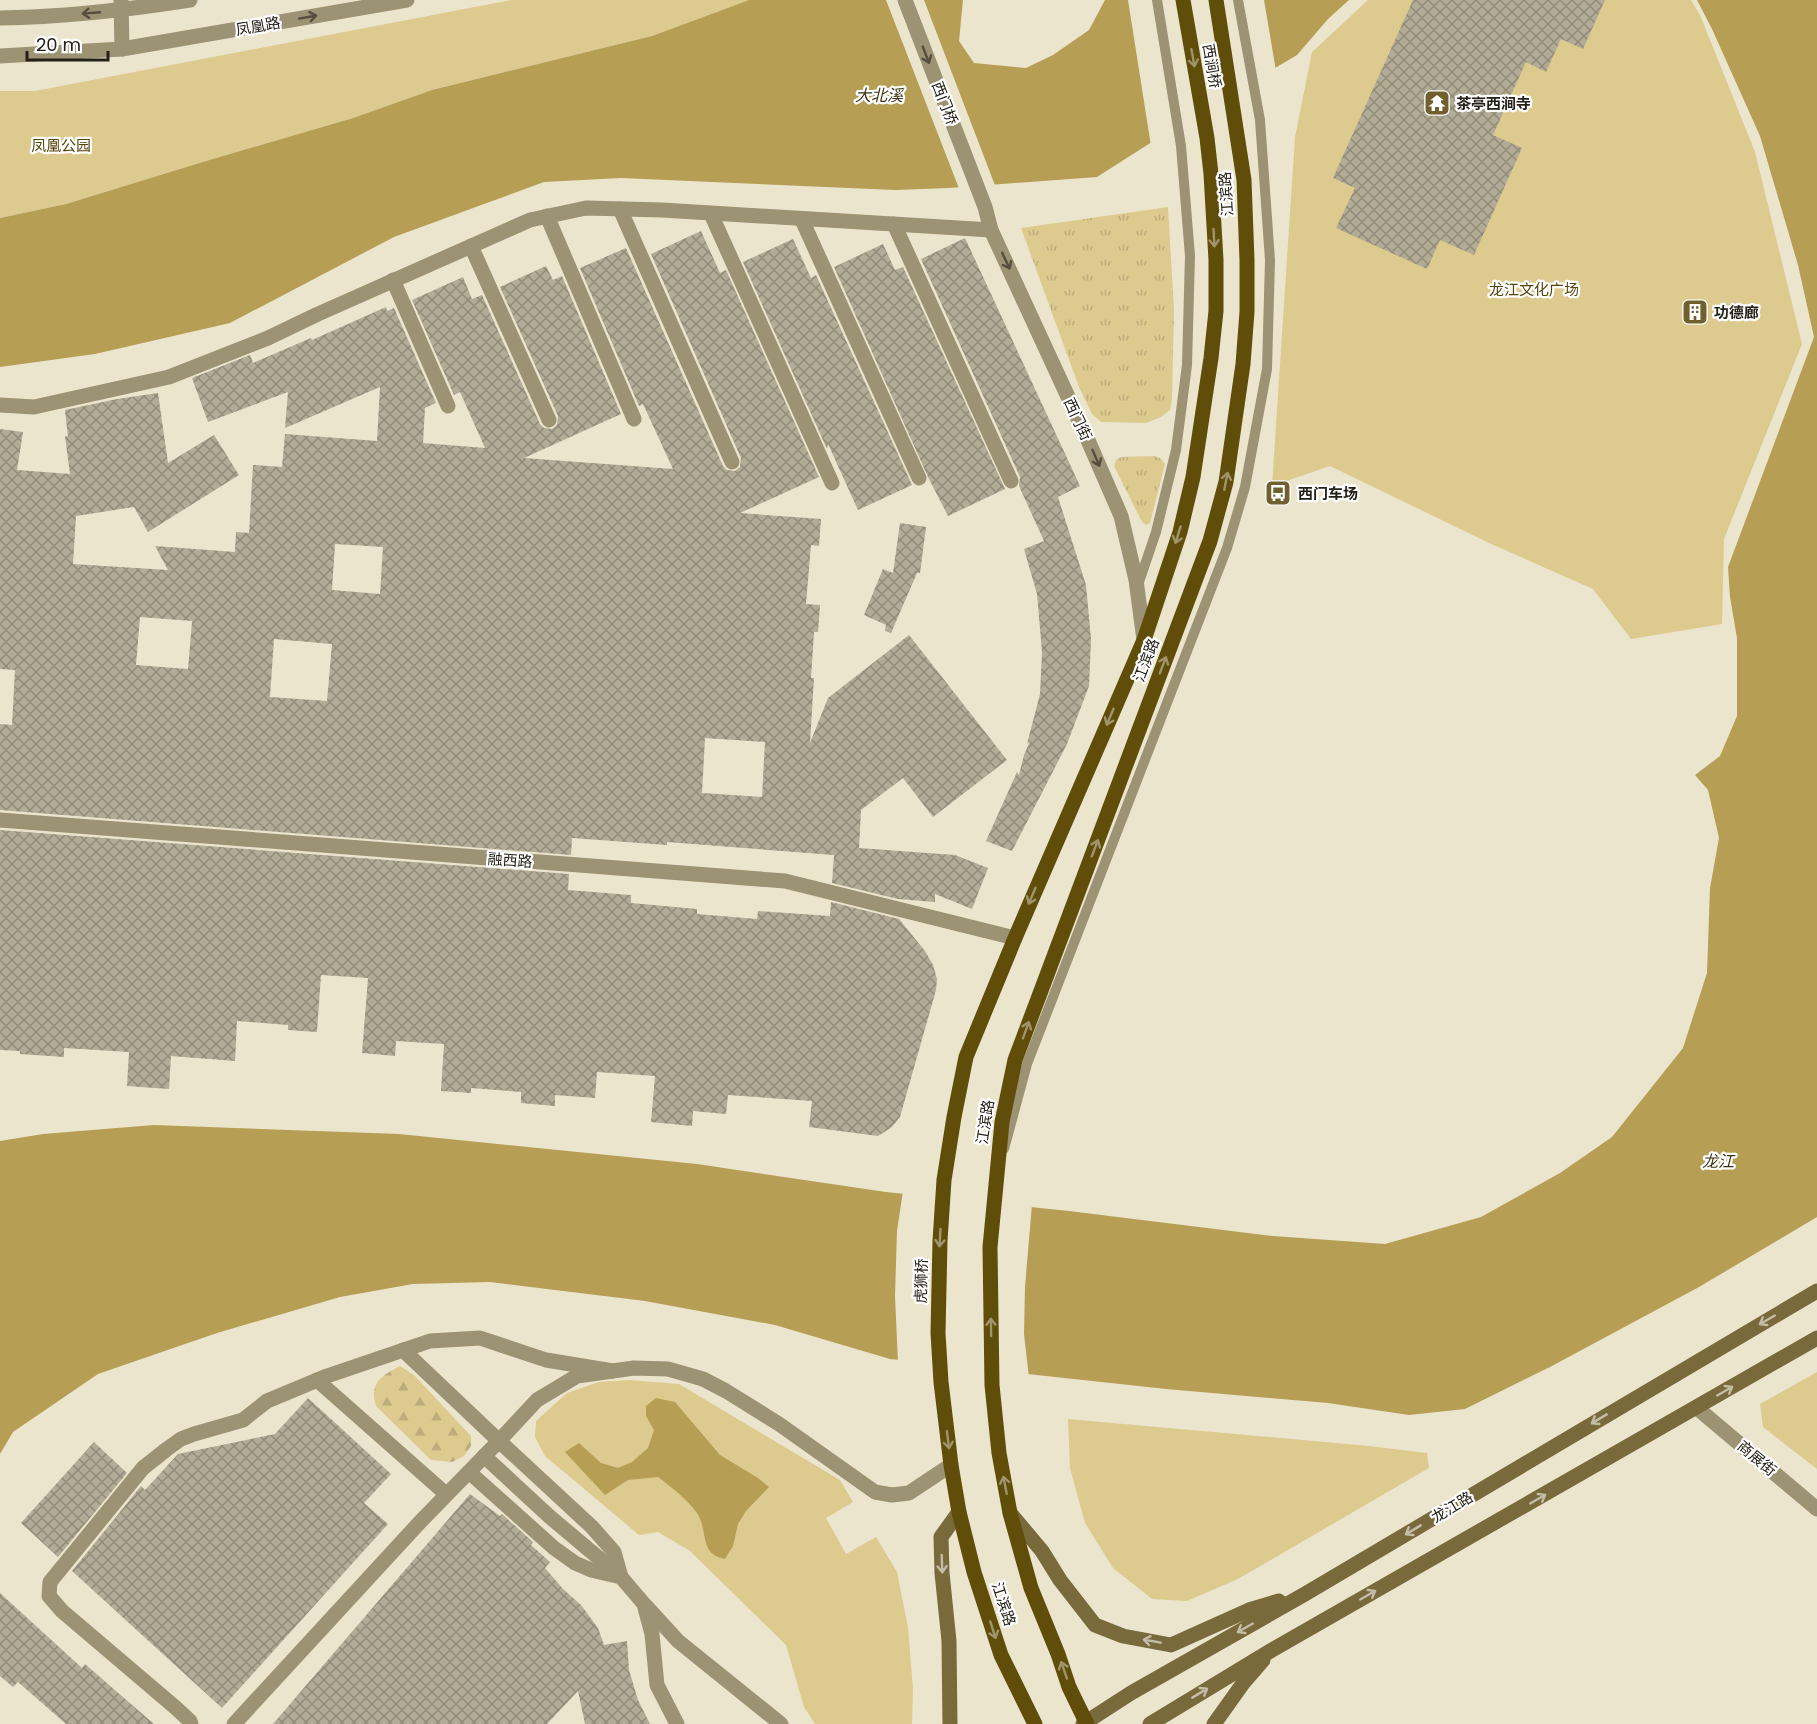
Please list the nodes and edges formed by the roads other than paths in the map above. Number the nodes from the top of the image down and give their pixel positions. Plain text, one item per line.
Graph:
1 (190, 0) edge
2 (407, 0) edge
3 (905, 0) edge
4 (1157, 0) edge
5 (1182, 0) edge
6 (1216, 0) edge
7 (1238, 0) edge
8 (122, 5) edge
9 (0, 18) edge
10 (122, 49) junction
11 (0, 56) edge
12 (1236, 128) joint
13 (1207, 138) joint
14 (985, 207) joint
15 (621, 209) junction
16 (711, 214) junction
17 (547, 216) junction
18 (802, 220) junction
19 (894, 224) junction
20 (991, 230) junction
21 (471, 246) junction
22 (393, 280) junction
23 (0, 405) edge
24 (448, 406) dead end
25 (634, 419) dead end
26 (549, 420) dead end
27 (732, 462) dead end
28 (919, 478) dead end
29 (1011, 481) dead end
30 (832, 483) dead end
31 (1137, 588) junction
32 (1143, 640) junction
33 (0, 820) edge
34 (1015, 938) junction
35 (944, 1180) joint
36 (995, 1185) junction
37 (1817, 1290) edge
38 (1817, 1338) edge
39 (403, 1350) junction
40 (613, 1371) junction
41 (317, 1380) junction
42 (941, 1382) joint
43 (1697, 1408) junction
44 (499, 1441) junction
45 (484, 1456) junction
46 (951, 1465) junction
47 (469, 1472) junction
48 (447, 1494) junction
49 (1817, 1509) edge
50 (959, 1512) junction
51 (1010, 1513) junction
52 (621, 1576) junction
53 (1305, 1594) junction
54 (644, 1604) junction
55 (1272, 1650) junction
56 (1086, 1723) edge
57 (191, 1724) edge
58 (234, 1724) edge
59 (677, 1724) edge
60 (781, 1724) edge
61 (950, 1724) edge
62 (1035, 1724) edge
63 (1150, 1724) edge
64 (1214, 1724) edge

1 - 8 street
10 -> 2 street, 凤凰路
3 -> 14 street, 西门桥
4 - 31 lane
5 -> 13 main road, 西涧桥
6 - 12 main road, 西涧桥
7 - 36 lane
8 -> 9 street
8 - 10 street
10 - 11 street, 凤凰路
36 -> 12 main road, 江滨路
13 -> 32 main road, 江滨路
14 - 20 street, 西门街
15 - 16 street
15 - 17 street
15 - 27 street
16 - 18 street
16 - 30 street
17 - 21 street
17 - 25 street
18 - 19 street
18 - 28 street
19 - 20 street
19 - 29 street
20 -> 31 street, 西门街
21 - 22 street
21 - 26 street
22 - 23 street
22 - 24 street
31 - 32 street, 西门街
32 -> 34 main road, 江滨路
33 - 34 street, 融西路
34 - 35 main road, 江滨路
35 -> 42 main road, 虎狮桥
51 -> 36 main road, 江滨路
37 -> 53 main road, 龙江路
43 -> 38 main road
39 - 40 street
39 - 41 street
39 - 44 street
40 - 44 street
40 - 46 street
41 - 48 street
41 - 57 street
42 -> 46 main road, 江滨路
43 - 49 street, 商展街
55 -> 43 main road
44 - 45 street
44 - 52 street
45 - 47 street
45 - 52 street
46 - 50 main road, 江滨路
47 - 48 street
47 - 52 street
48 - 58 street
50 -> 61 main road
50 -> 62 main road, 江滨路
53 -> 51 main road
56 -> 51 main road, 江滨路
52 - 54 street
53 -> 56 main road, 龙江路
54 - 59 street
54 - 60 street
63 -> 55 main road
55 - 64 main road

